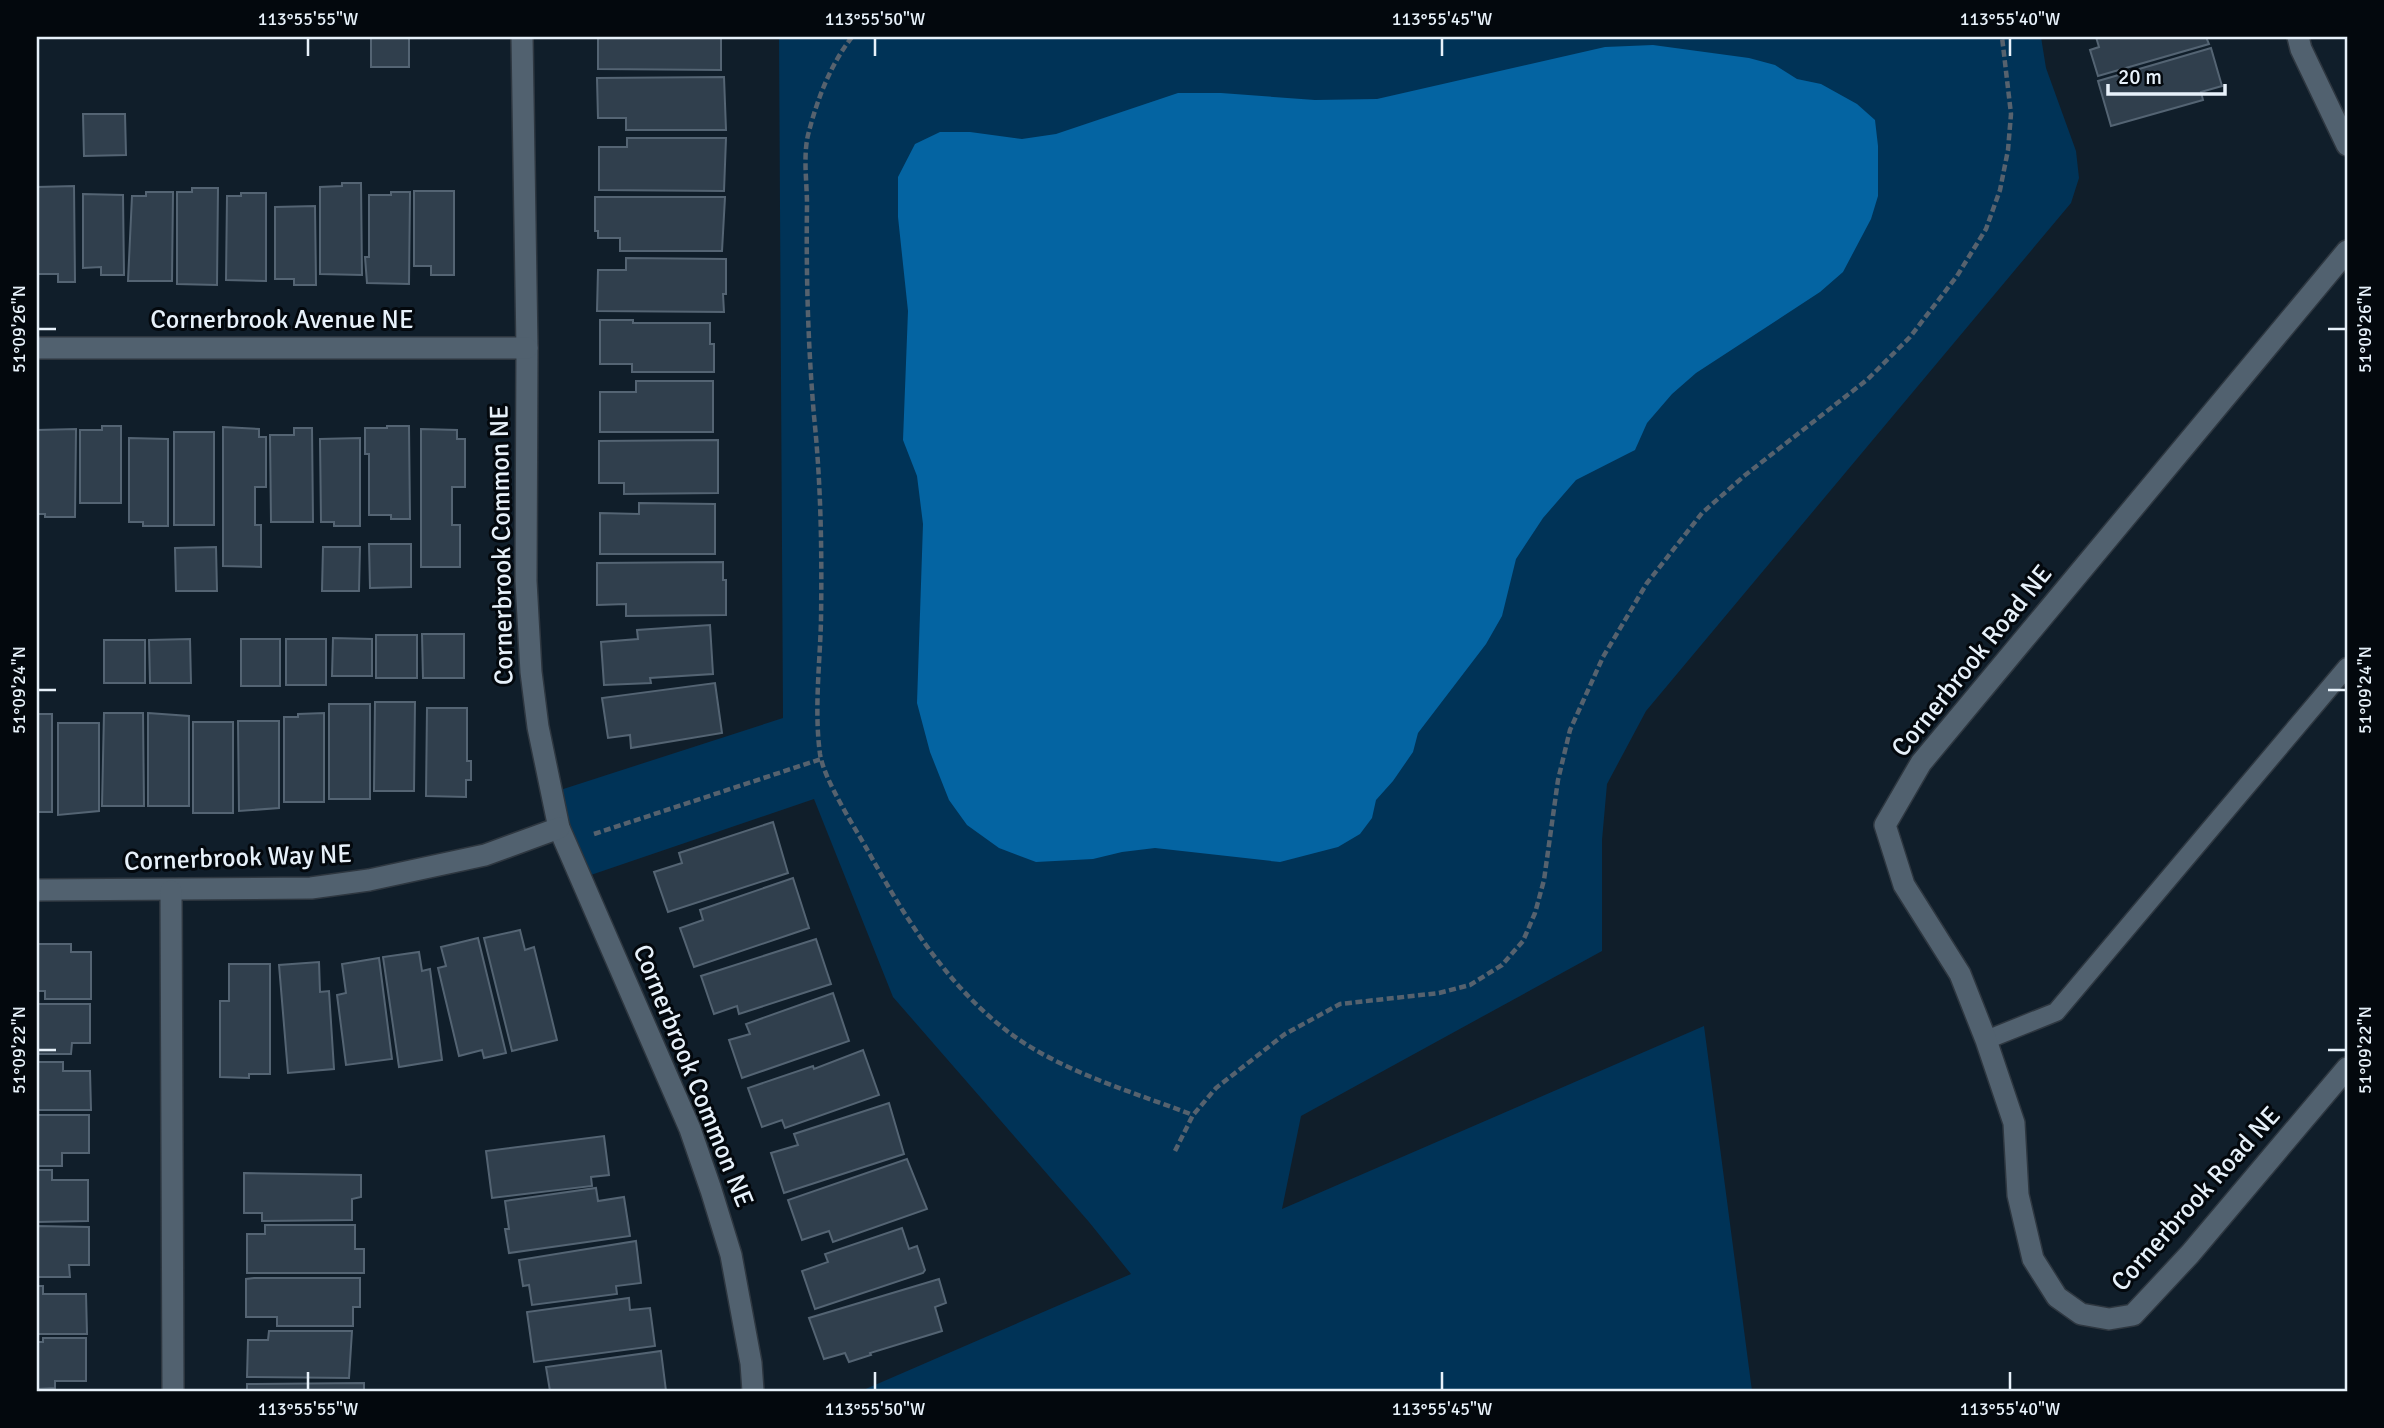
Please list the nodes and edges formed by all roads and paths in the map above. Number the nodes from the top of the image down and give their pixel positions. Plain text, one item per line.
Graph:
1 (522, 37) edge
2 (852, 37) edge
3 (2002, 37) edge
4 (2298, 37) edge
5 (2347, 145) edge
6 (2347, 251) edge
7 (37, 348) edge
8 (527, 348) junction
9 (2347, 667) edge
10 (821, 759) junction
11 (563, 835) junction
12 (37, 890) edge
13 (171, 891) junction
14 (1986, 1040) junction
15 (2347, 1068) edge
16 (1193, 1115) junction
17 (1175, 1151) dead end
18 (173, 1391) edge
19 (753, 1391) edge

1 - 8 street, Cornerbrook Common NE
2 - 10 path
3 - 16 path
4 - 5 street
6 - 14 street, Cornerbrook Road NE
7 - 8 street, Cornerbrook Avenue NE
8 - 11 street, Cornerbrook Common NE
9 - 14 lane
10 - 11 path
10 - 16 path
11 - 13 street, Cornerbrook Way NE
11 - 19 street, Cornerbrook Common NE
12 - 13 street, Cornerbrook Way NE
13 - 18 street
14 - 15 street, Cornerbrook Road NE
16 - 17 path

